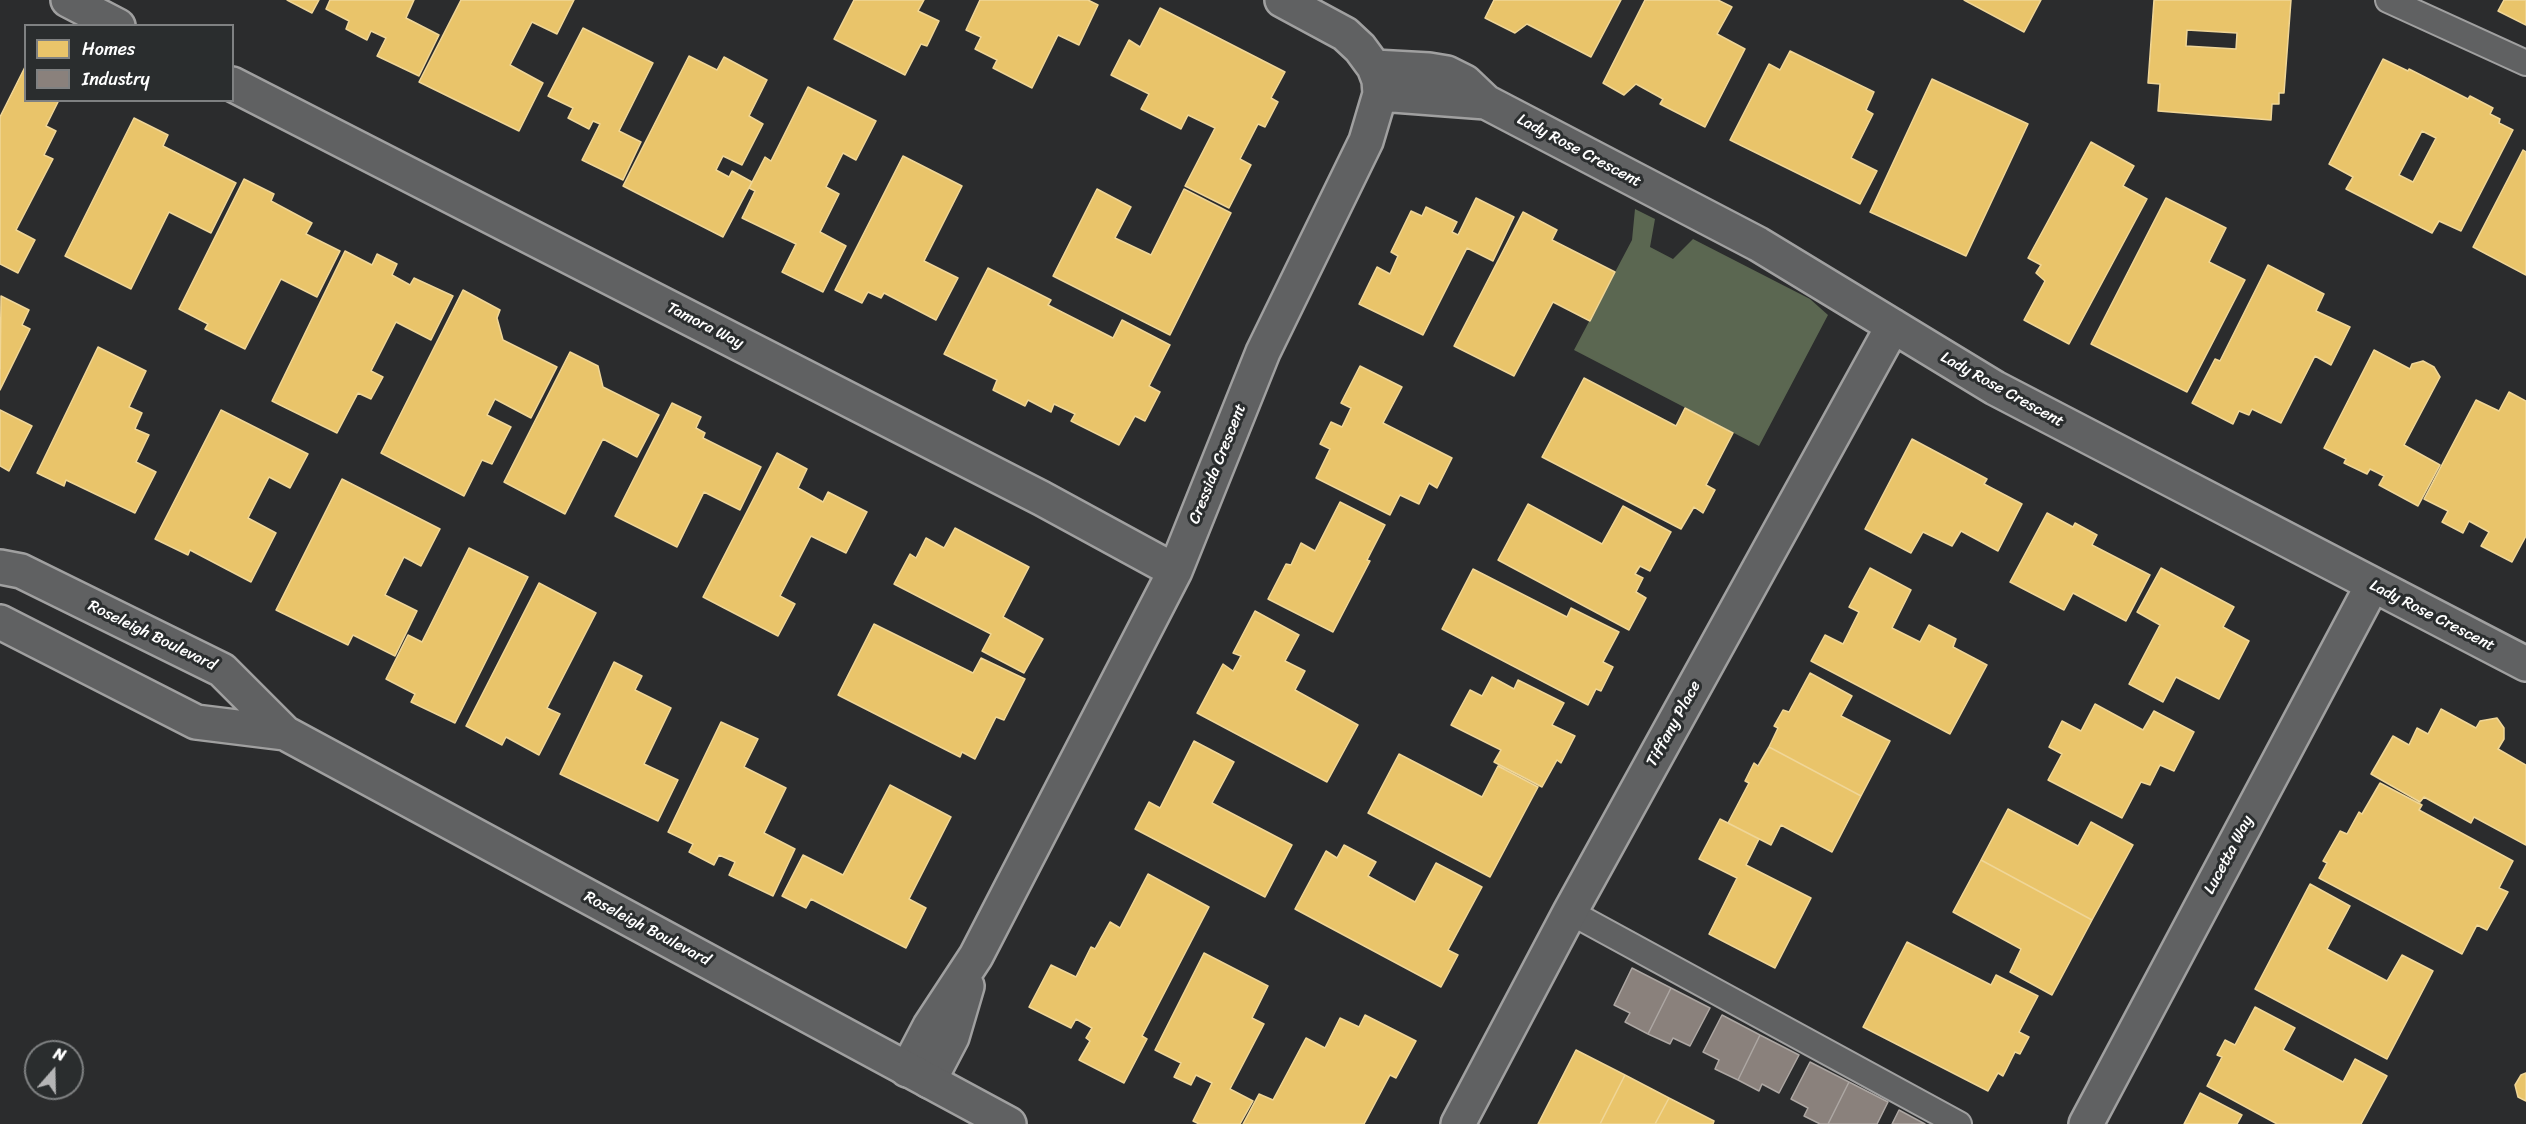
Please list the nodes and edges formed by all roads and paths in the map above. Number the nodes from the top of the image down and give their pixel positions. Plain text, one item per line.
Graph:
1 (68, 0) edge
2 (1282, 0) edge
3 (2388, 0) edge
4 (114, 24) edge
5 (2526, 63) edge
6 (1377, 81) junction
7 (234, 85) edge
8 (1893, 326) junction
9 (0, 567) edge
10 (1175, 571) junction
11 (2372, 585) junction
12 (0, 622) edge
13 (2526, 664) edge
14 (285, 734) junction
15 (1570, 912) junction
16 (918, 1076) junction
17 (1009, 1124) edge
18 (1458, 1124) edge
19 (1959, 1124) edge
20 (2086, 1124) edge

1 - 4 street
2 - 6 street
3 - 5 lane
6 - 8 street, Lady Rose Crescent
6 - 10 street, Cressida Crescent
7 - 10 street, Tamora Way
8 - 11 street, Lady Rose Crescent
8 - 15 street, Tiffany Place
9 - 14 street, Roseleigh Boulevard
10 - 16 street, Cressida Crescent
11 - 13 street, Lady Rose Crescent
11 - 20 street, Lucetta Way
12 - 14 street, Roseleigh Boulevard
14 - 16 street, Roseleigh Boulevard
15 - 18 street, Tiffany Place
15 - 19 lane
16 - 17 street, Roseleigh Boulevard

